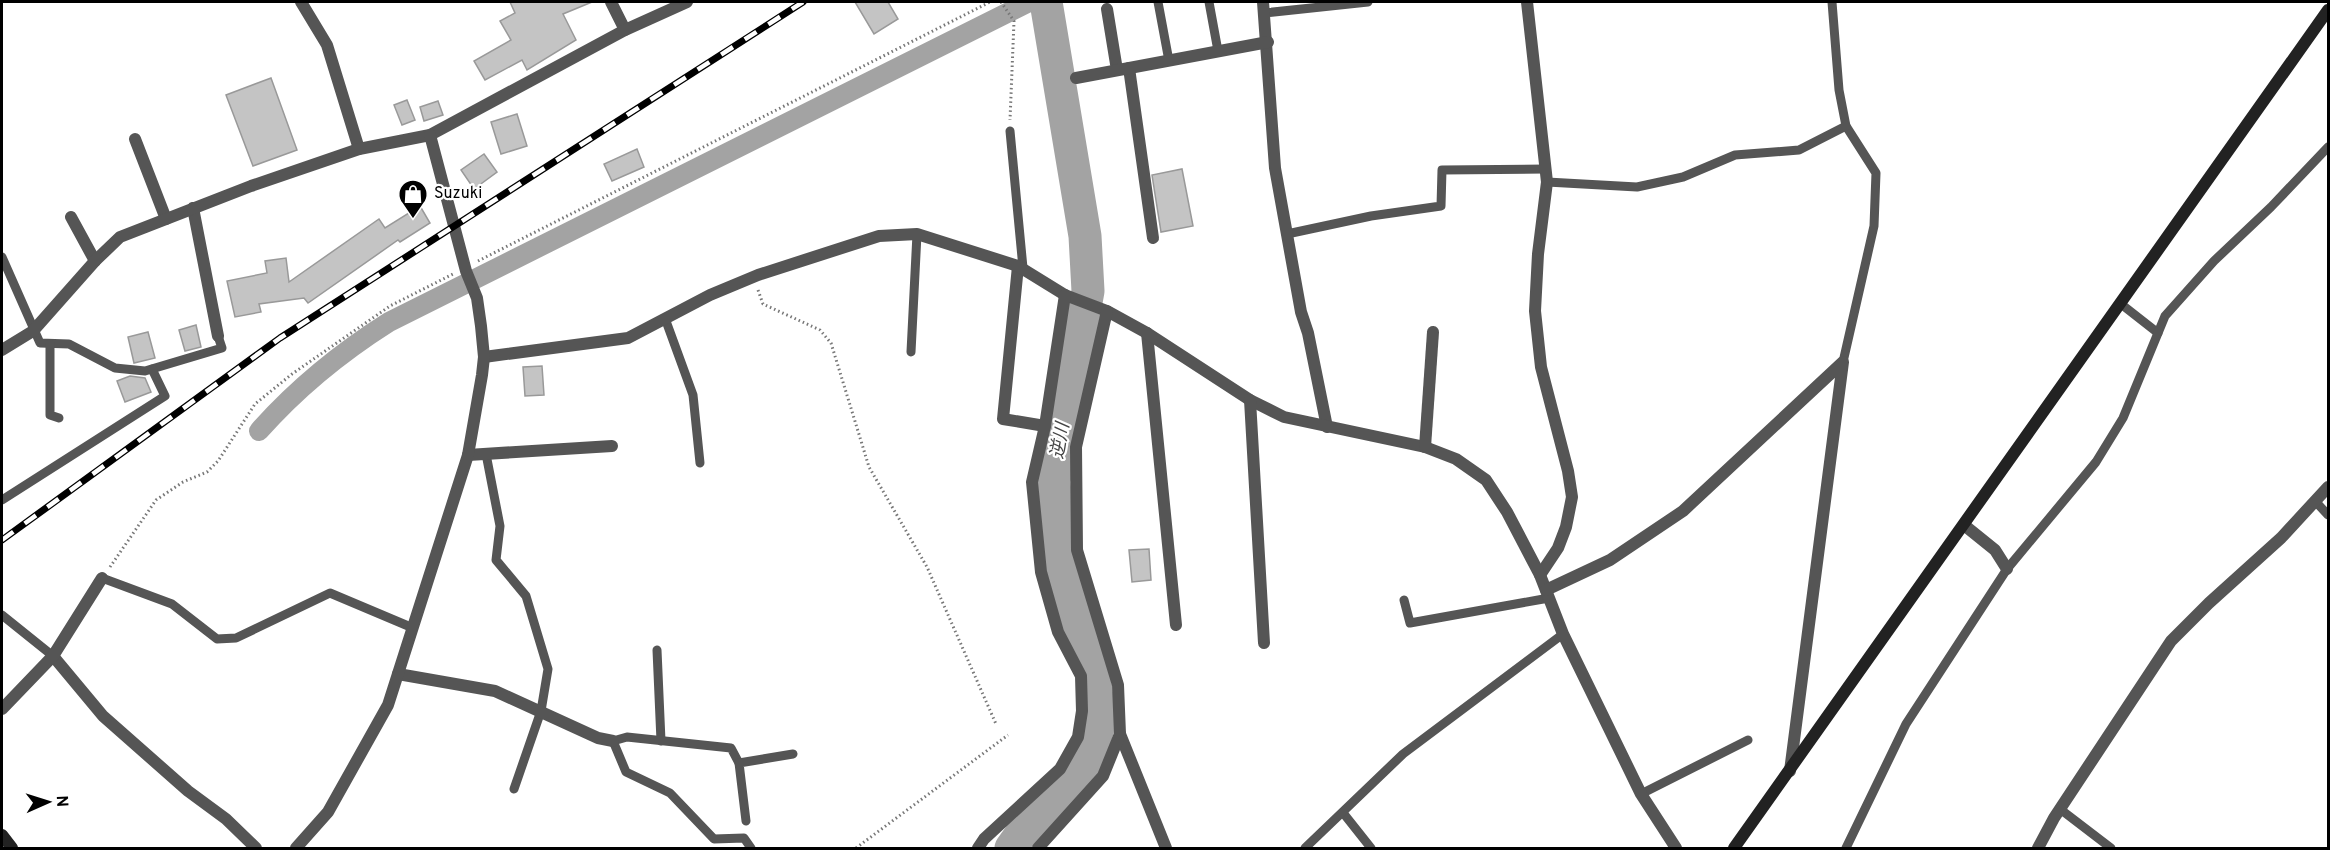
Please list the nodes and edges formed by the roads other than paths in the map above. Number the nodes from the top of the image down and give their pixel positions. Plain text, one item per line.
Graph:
1 (301, 2) edge
2 (611, 2) edge
3 (687, 2) edge
4 (1158, 2) edge
5 (1209, 2) edge
6 (1368, 2) edge
7 (1527, 2) edge
8 (1832, 2) edge
9 (1264, 7) edge
10 (1107, 9) dead end
11 (2328, 10) edge
12 (625, 30) junction
13 (1268, 42) junction
14 (1218, 51) junction
15 (1169, 61) junction
16 (1123, 69) junction
17 (1076, 78) dead end
18 (1846, 126) junction
19 (1010, 131) road end
20 (430, 135) junction
21 (135, 139) dead end
22 (2328, 147) edge
23 (359, 149) junction
24 (1547, 176) junction
25 (193, 208) junction
26 (71, 218) dead end
27 (166, 219) junction
28 (916, 234) junction
29 (1287, 234) junction
30 (1153, 238) dead end
31 (2, 257) edge
32 (95, 261) junction
33 (1021, 267) junction
34 (1069, 295) junction
35 (2121, 304) junction
36 (1107, 311) junction
37 (666, 321) junction
38 (33, 331) junction
39 (1432, 332) dead end
40 (1147, 333) junction
41 (2158, 333) junction
42 (218, 336) joint
43 (50, 344) junction
44 (2, 350) edge
45 (911, 352) dead end
46 (484, 357) junction
47 (1843, 362) junction
48 (152, 369) junction
49 (1250, 400) junction
50 (59, 418) dead end
51 (1045, 426) junction
52 (1328, 427) junction
53 (612, 446) dead end
54 (1425, 447) junction
55 (486, 454) junction
56 (468, 455) junction
57 (700, 463) dead end
58 (2328, 488) edge
59 (2, 500) edge
60 (2316, 502) junction
61 (2328, 515) edge
62 (1964, 525) junction
63 (2007, 569) junction
64 (1540, 575) junction
65 (102, 578) joint
66 (1547, 594) junction
67 (1404, 600) dead end
68 (2, 615) edge
69 (1176, 625) dead end
70 (413, 628) junction
71 (1563, 634) junction
72 (1264, 643) dead end
73 (657, 650) dead end
74 (53, 656) junction
75 (398, 674) junction
76 (2, 709) edge
77 (541, 711) junction
78 (1120, 734) junction
79 (1748, 740) dead end
80 (613, 741) junction
81 (661, 741) junction
82 (793, 754) dead end
83 (739, 764) junction
84 (1790, 772) junction
85 (514, 789) dead end
86 (1641, 794) junction
87 (2060, 809) junction
88 (1344, 814) junction
89 (746, 821) dead end
90 (2, 835) edge
91 (12, 849) edge
92 (256, 849) edge
93 (296, 849) edge
94 (751, 849) edge
95 (978, 849) edge
96 (1038, 849) edge
97 (1166, 849) edge
98 (1305, 849) edge
99 (1371, 849) edge
100 (1676, 849) edge
101 (1734, 849) edge
102 (1846, 849) edge
103 (2038, 849) edge
104 (2111, 849) edge

1 - 23 street
2 - 12 street
3 - 12 street
4 - 15 lane
5 - 14 lane
6 - 9 lane
7 - 24 street
8 - 18 lane
9 - 13 street
10 - 16 street
11 - 35 street
12 - 20 street
13 - 14 street
13 - 29 street
14 - 15 street
15 - 16 street
16 - 17 street
16 - 30 street
18 - 24 lane
18 - 47 lane
19 - 33 lane
20 - 23 street
20 - 46 street
21 - 27 street
22 - 41 lane
23 - 25 street
24 - 29 lane
24 - 64 street
25 - 27 street
25 - 42 street
26 - 32 street
27 - 32 street
28 - 33 street
28 - 37 street
28 - 45 lane
29 - 52 street
31 - 38 lane
32 - 38 street
33 - 34 street
33 - 51 street
34 - 36 street
34 - 51 street
35 - 41 lane
35 - 62 street
36 - 40 street
36 - 78 street
37 - 46 street
37 - 57 lane
38 - 43 lane
38 - 44 street
39 - 54 street
40 - 49 street
40 - 69 street
41 - 63 lane
42 - 48 lane
43 - 48 lane
43 - 50 lane
46 - 56 street
47 - 66 street
47 - 84 street
48 - 59 lane
49 - 52 street
49 - 72 street
51 - 95 street
52 - 54 street
53 - 55 street
54 - 64 street
55 - 56 street
55 - 77 lane
56 - 70 street
58 - 60 street
60 - 61 lane
60 - 87 street
62 - 63 street
62 - 84 street
63 - 102 lane
64 - 66 street
65 - 70 lane
65 - 74 street
66 - 67 lane
66 - 71 street
68 - 74 lane
70 - 75 street
71 - 86 street
71 - 88 lane
73 - 81 lane
74 - 76 street
74 - 92 street
75 - 77 street
75 - 93 street
77 - 80 street
77 - 85 lane
78 - 96 street
78 - 97 street
79 - 86 lane
80 - 81 lane
80 - 94 lane
81 - 83 lane
82 - 83 lane
83 - 89 lane
84 - 101 street
86 - 100 street
87 - 103 street
87 - 104 lane
88 - 98 lane
88 - 99 lane
90 - 91 street

